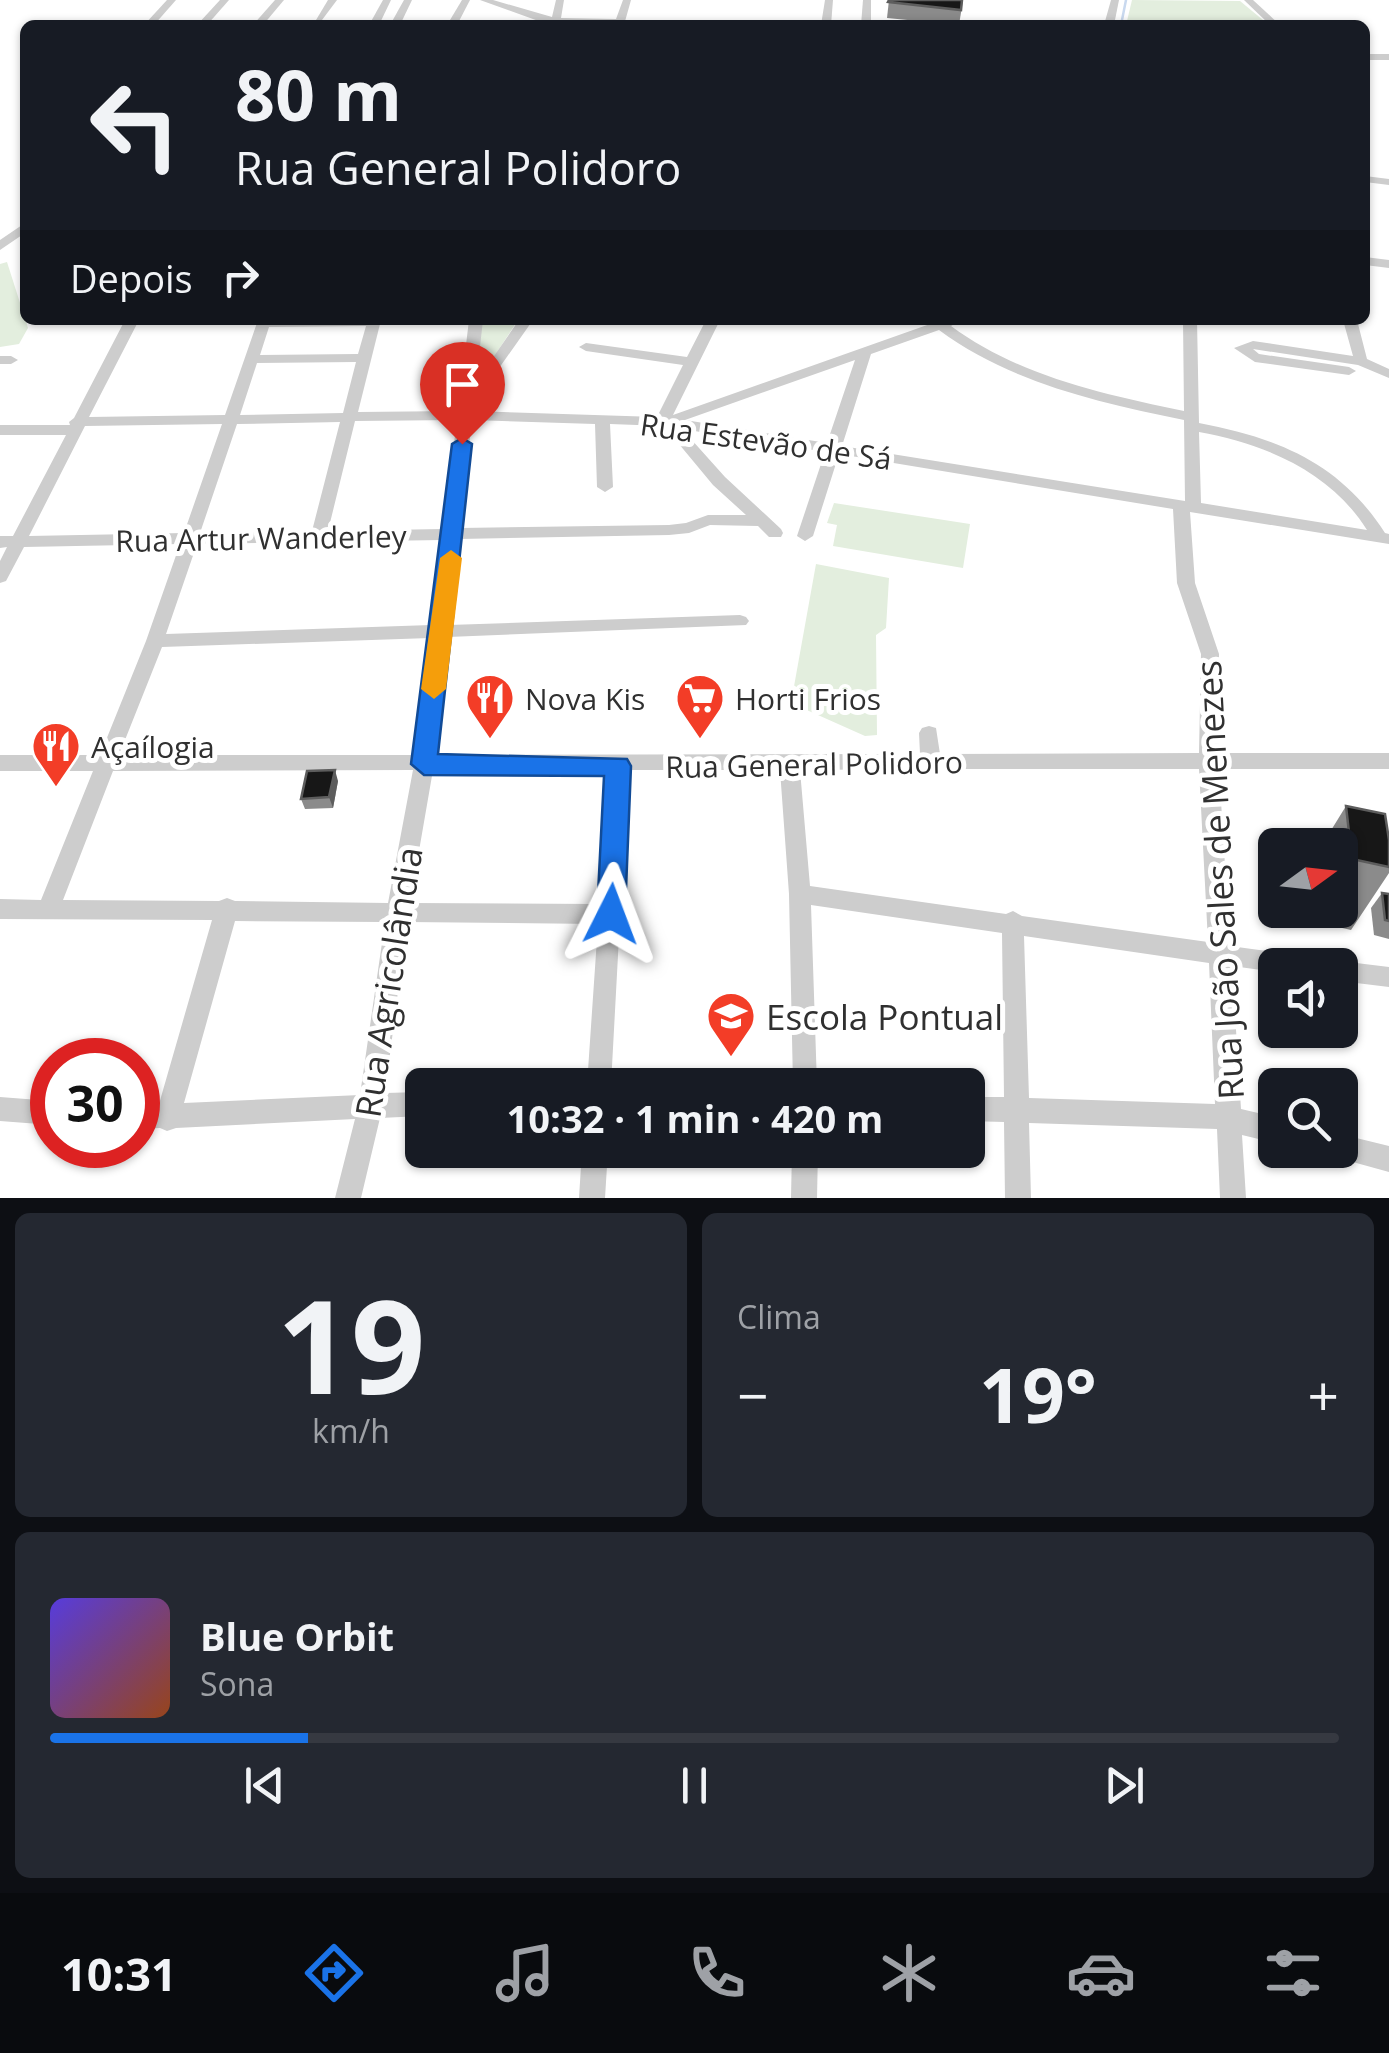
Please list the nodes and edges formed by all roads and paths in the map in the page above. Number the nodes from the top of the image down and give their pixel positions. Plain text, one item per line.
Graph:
1 (172, 0) edge
2 (225, 0) edge
3 (280, 0) edge
4 (333, 0) edge
5 (484, 0) edge
6 (1248, 0) edge
7 (319, 18) dead end
8 (154, 20) edge
9 (207, 20) edge
10 (262, 20) edge
11 (553, 20) edge
12 (1270, 20) edge
13 (20, 231) edge
14 (0, 246) edge
15 (129, 325) edge
16 (264, 325) edge
17 (373, 325) edge
18 (475, 325) edge
19 (523, 325) edge
20 (706, 325) edge
21 (935, 325) edge
22 (947, 325) edge
23 (1190, 325) edge
24 (1351, 325) edge
25 (586, 348) dead end
26 (864, 354) junction
27 (365, 358) junction
28 (252, 359) junction
29 (692, 362) junction
30 (1355, 366) junction
31 (1389, 374) edge
32 (466, 410) junction
33 (351, 418) junction
34 (602, 420) junction
35 (230, 422) junction
36 (665, 422) junction
37 (1193, 422) junction
38 (75, 426) junction
39 (0, 430) edge
40 (836, 450) junction
41 (605, 487) dead end
42 (1187, 507) junction
43 (760, 521) junction
44 (776, 533) dead end
45 (319, 534) junction
46 (454, 534) junction
47 (804, 536) dead end
48 (188, 538) junction
49 (1384, 538) edge
50 (0, 542) edge
51 (19, 542) junction
52 (0, 578) edge
53 (740, 621) dead end
54 (442, 632) junction
55 (154, 641) junction
56 (929, 733) dead end
57 (1209, 761) junction
58 (1389, 762) edge
59 (0, 763) edge
60 (930, 763) junction
61 (108, 764) junction
62 (424, 764) junction
63 (790, 764) junction
64 (618, 766) junction
65 (800, 894) junction
66 (227, 908) junction
67 (0, 909) edge
68 (48, 909) junction
69 (397, 912) junction
70 (611, 914) junction
71 (1013, 921) junction
72 (1222, 955) junction
73 (1258, 960) edge
74 (1358, 973) edge
75 (1389, 977) edge
76 (600, 1068) edge
77 (805, 1068) edge
78 (371, 1104) junction
79 (405, 1104) edge
80 (985, 1109) edge
81 (1017, 1110) junction
82 (30, 1115) edge
83 (3, 1117) edge
84 (1231, 1118) junction
85 (160, 1119) edge
86 (167, 1119) junction
87 (1258, 1125) edge
88 (1358, 1151) edge
89 (1389, 1159) edge
90 (594, 1168) edge
91 (805, 1168) edge
92 (348, 1198) edge
93 (592, 1198) edge
94 (804, 1198) edge
95 (1018, 1198) edge
96 (1233, 1198) edge

1 - 8 street
2 - 9 street
3 - 10 street
4 - 7 street
5 - 11 street
6 - 12 street
13 - 14 street
15 - 38 street
16 - 28 street
17 - 27 street
18 - 32 street, Rua Agricolândia
19 - 32 street
20 - 29 street
21 - 26 street
22 - 37 street
23 - 37 street, Rua João Sales de Menezes
24 - 30 street
25 - 29 street
26 - 36 street
26 - 40 street
27 - 28 street
27 - 33 street
28 - 35 street
29 - 36 street
30 - 30 street
30 - 31 street
32 - 33 street, Rua Estevão de Sá
32 - 34 street, Rua Estevão de Sá
32 - 46 street, Rua Agricolândia
33 - 35 street, Rua Estevão de Sá
33 - 45 street
34 - 36 street, Rua Estevão de Sá
34 - 41 street
35 - 38 street, Rua Estevão de Sá
35 - 48 street
36 - 40 street, Rua Estevão de Sá
36 - 43 street
37 - 42 street, Rua João Sales de Menezes
37 - 49 street
38 - 39 street, Rua Estevão de Sá
38 - 51 street
40 - 42 street, Rua Estevão de Sá
40 - 47 street
42 - 49 street, Rua Estevão de Sá
42 - 57 street, Rua João Sales de Menezes
43 - 44 street
43 - 46 street, Rua Artur Wanderley
45 - 46 street, Rua Artur Wanderley
45 - 48 street, Rua Artur Wanderley
46 - 54 street, Rua Agricolândia
48 - 51 street, Rua Artur Wanderley
48 - 55 street
50 - 51 street, Rua Artur Wanderley
51 - 52 street
53 - 54 street
54 - 55 street
54 - 62 street, Rua Agricolândia
55 - 61 street
56 - 60 street
57 - 58 street, Rua General Polidoro
57 - 60 street, Rua General Polidoro
57 - 72 street, Rua João Sales de Menezes
59 - 61 street, Rua General Polidoro
60 - 63 street, Rua General Polidoro
61 - 62 street, Rua General Polidoro
61 - 68 street
62 - 64 street, Rua General Polidoro
62 - 69 street, Rua Agricolândia
63 - 64 street, Rua General Polidoro
63 - 65 street
64 - 70 street
65 - 71 street
65 - 77 street
66 - 68 street
66 - 69 street
66 - 86 street
67 - 68 street
69 - 70 street
69 - 78 street, Rua Agricolândia
70 - 76 street
71 - 72 street
71 - 81 street
72 - 73 street
72 - 84 street, Rua João Sales de Menezes
74 - 75 street
78 - 79 street
78 - 86 street
78 - 92 street, Rua Agricolândia
80 - 81 street
81 - 84 street
81 - 95 street
82 - 83 street
84 - 87 street
84 - 96 street, Rua João Sales de Menezes
85 - 86 street
88 - 89 street
90 - 93 street
91 - 94 street

